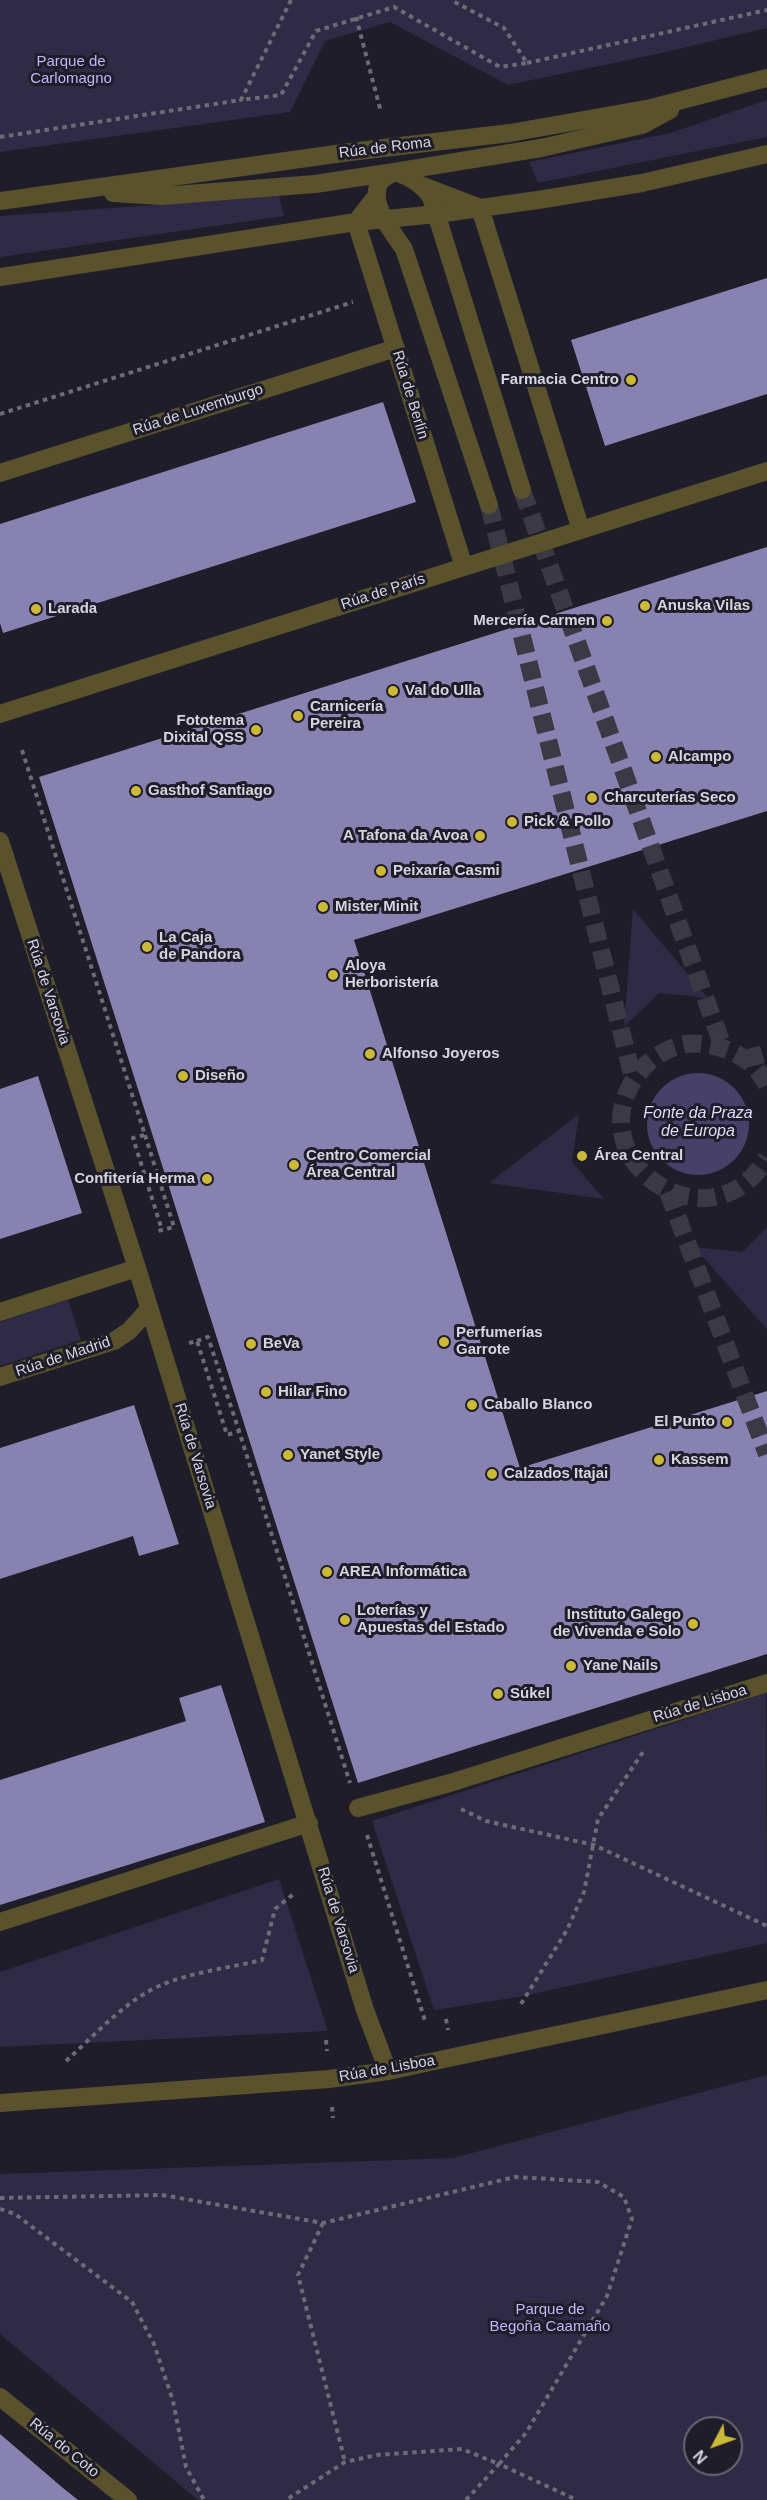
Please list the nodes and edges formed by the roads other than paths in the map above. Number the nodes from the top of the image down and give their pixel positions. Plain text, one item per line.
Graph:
1 (767, 78) edge
2 (692, 98) junction
3 (767, 154) edge
4 (394, 172) junction
5 (423, 186) junction
6 (75, 190) junction
7 (377, 195) junction
8 (0, 201) edge
9 (480, 208) junction
10 (437, 214) junction
11 (384, 220) junction
12 (356, 222) junction
13 (0, 277) edge
14 (396, 348) junction
15 (767, 471) edge
16 (0, 473) edge
17 (522, 490) tunnel mouth
18 (489, 505) tunnel mouth
19 (581, 530) junction
20 (464, 567) junction
21 (0, 714) edge
22 (0, 841) edge
23 (137, 1268) junction
24 (149, 1309) junction
25 (0, 1312) edge
26 (0, 1377) edge
27 (767, 1683) edge
28 (358, 1808) road end
29 (309, 1823) junction
30 (0, 1922) edge
31 (767, 1990) edge
32 (388, 2071) junction
33 (0, 2103) edge
34 (0, 2397) edge
35 (128, 2500) edge

1 - 2 street, Rúa de Roma
2 - 4 street, Rúa de Roma
2 - 6 street, Rúa de Roma
3 - 9 street, Rúa de Roma
4 - 5 street, Rúa de Roma
4 - 6 street, Rúa de Roma
4 - 7 street, Rúa de Roma
5 - 9 street, Rúa de Roma
5 - 10 street
6 - 8 street, Rúa de Roma
7 - 11 street
7 - 12 street, Rúa de Roma
9 - 10 street, Rúa de Roma
9 - 19 street
10 - 11 street, Rúa de Roma
10 - 17 street
11 - 12 street, Rúa de Roma
11 - 18 street
12 - 13 street, Rúa de Roma
12 - 14 street, Rúa de Berlín
14 - 16 street, Rúa de Luxemburgo
14 - 20 street, Rúa de Berlín
15 - 19 street, Rúa de París
19 - 20 street, Rúa de París
20 - 21 street, Rúa de París
22 - 23 street, Rúa de Varsovia
23 - 24 street, Rúa de Varsovia
23 - 25 street
24 - 26 street, Rúa de Madrid
24 - 29 street, Rúa de Varsovia
27 - 28 street, Rúa de Lisboa
29 - 30 street
29 - 32 street, Rúa de Varsovia
31 - 32 street, Rúa de Lisboa
32 - 33 street, Rúa de Lisboa
34 - 35 street, Rúa do Coto

